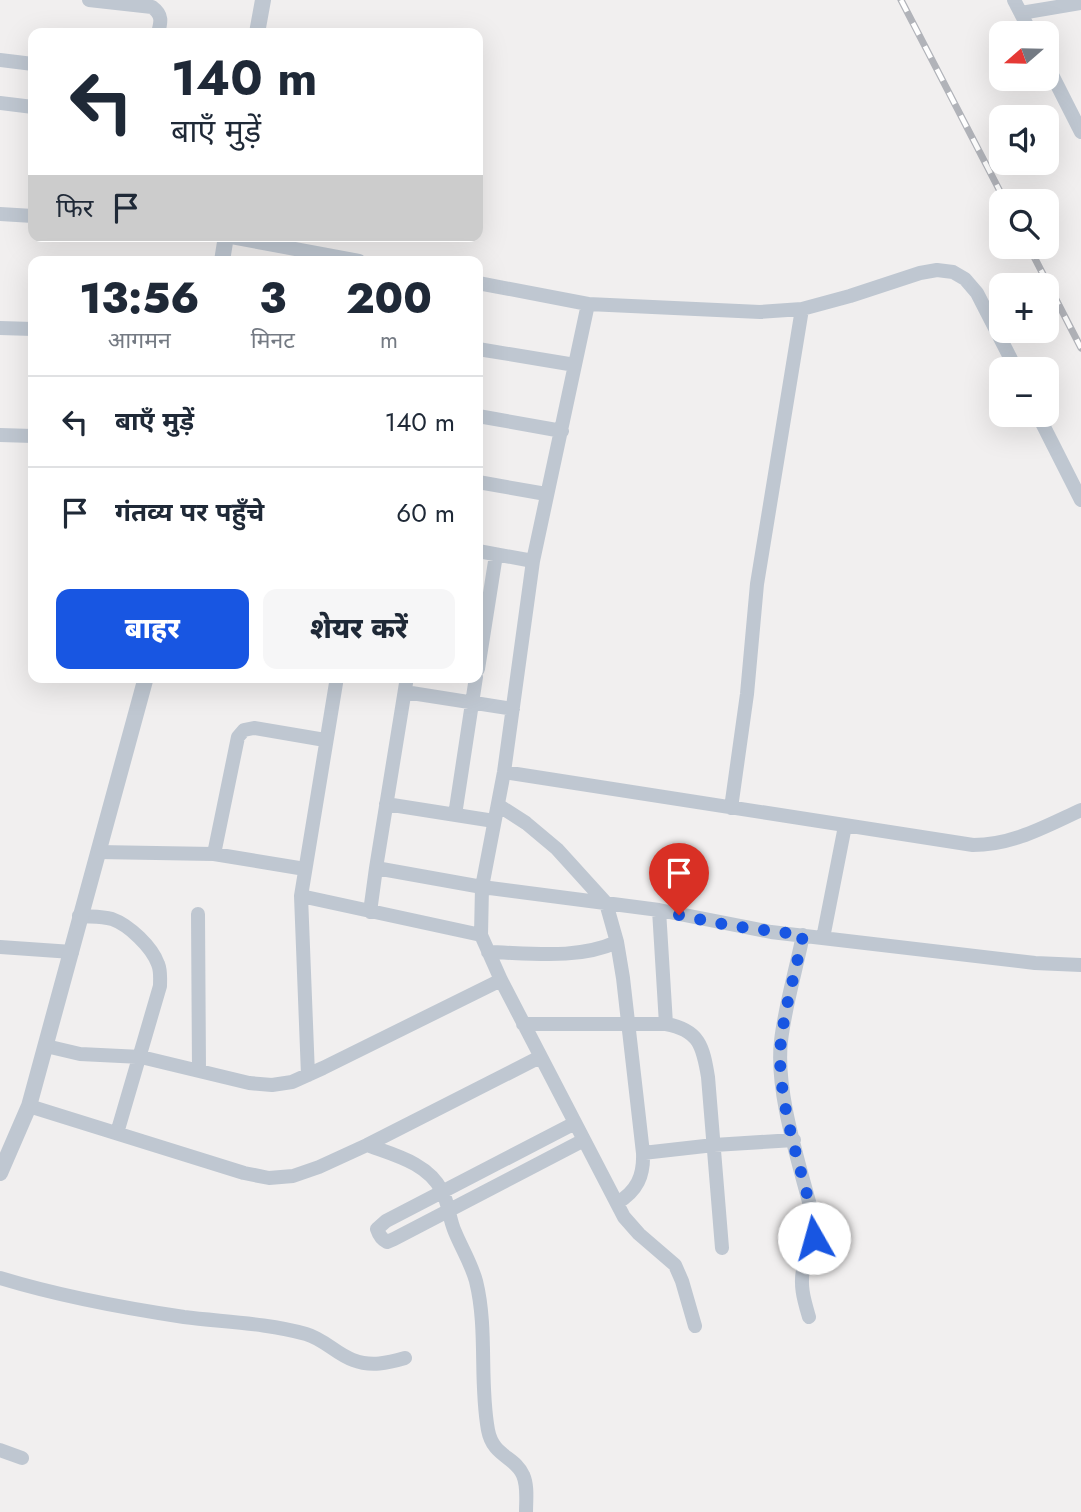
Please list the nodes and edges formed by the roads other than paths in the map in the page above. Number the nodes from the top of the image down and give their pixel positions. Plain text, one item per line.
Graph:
1 (89, 0) edge
2 (263, 0) edge
3 (1081, 3) edge
4 (1018, 6) edge
5 (159, 28) edge
6 (258, 28) edge
7 (0, 60) edge
8 (28, 63) edge
9 (1059, 88) edge
10 (0, 103) edge
11 (28, 106) edge
12 (1080, 128) edge
13 (0, 214) edge
14 (28, 216) edge
15 (258, 242) edge
16 (332, 256) edge
17 (483, 284) edge
18 (588, 304) junction
19 (802, 309) junction
20 (0, 328) edge
21 (28, 329) edge
22 (483, 350) edge
23 (1010, 357) edge
24 (575, 365) junction
25 (483, 417) edge
26 (1044, 427) edge
27 (562, 431) junction
28 (0, 435) edge
29 (28, 436) edge
30 (483, 483) edge
31 (546, 494) junction
32 (1081, 500) edge
33 (483, 552) edge
34 (496, 555) junction
35 (533, 561) junction
36 (483, 637) edge
37 (144, 683) edge
38 (336, 683) edge
39 (475, 683) edge
40 (406, 684) edge
41 (472, 702) junction
42 (513, 709) junction
43 (325, 740) junction
44 (504, 772) junction
45 (386, 804) junction
46 (498, 805) junction
47 (732, 808) junction
48 (1081, 810) edge
49 (455, 815) junction
50 (494, 821) junction
51 (845, 826) junction
52 (98, 852) junction
53 (214, 854) junction
54 (376, 868) junction
55 (305, 869) junction
56 (482, 887) junction
57 (301, 896) junction
58 (606, 903) junction
59 (659, 911) junction
60 (370, 912) junction
61 (198, 914) dead end
62 (79, 916) junction
63 (481, 935) junction
64 (803, 935) junction
65 (823, 938) junction
66 (617, 942) junction
67 (0, 947) edge
68 (72, 951) junction
69 (488, 952) junction
70 (1081, 965) edge
71 (501, 981) junction
72 (627, 1023) junction
73 (523, 1024) junction
74 (666, 1024) junction
75 (46, 1046) junction
76 (141, 1057) junction
77 (540, 1057) junction
78 (199, 1070) junction
79 (308, 1075) junction
80 (29, 1106) junction
81 (575, 1123) junction
82 (117, 1133) junction
83 (584, 1140) junction
84 (794, 1140) junction
85 (367, 1145) junction
86 (714, 1145) junction
87 (643, 1153) junction
88 (0, 1173) edge
89 (443, 1192) junction
90 (617, 1203) junction
91 (447, 1211) junction
92 (722, 1248) dead end
93 (0, 1278) edge
94 (809, 1317) dead end
95 (695, 1326) dead end
96 (405, 1358) dead end
97 (0, 1450) edge
98 (22, 1458) dead end
99 (526, 1512) edge

1 - 5 street
2 - 6 street
3 - 4 street
7 - 8 street
9 - 12 street
10 - 11 street
13 - 14 street
15 - 16 street
17 - 18 street
18 - 19 street
18 - 24 street
19 - 23 street
19 - 47 street
20 - 21 street
22 - 24 street
24 - 27 street
25 - 27 street
26 - 32 street
27 - 31 street
28 - 29 street
30 - 31 street
31 - 35 street
33 - 34 street
34 - 35 street
34 - 36 street
35 - 42 street
37 - 52 street
38 - 43 street
39 - 41 street
40 - 41 street
40 - 45 street
41 - 42 street
41 - 49 street
42 - 44 street
43 - 53 street
43 - 55 street
44 - 46 street
44 - 47 street
45 - 49 street
45 - 54 street
46 - 50 street
46 - 58 street
47 - 51 street
48 - 51 street
49 - 50 street
50 - 56 street
51 - 65 street
52 - 53 street
52 - 62 street
53 - 55 street
54 - 56 street
54 - 60 street
55 - 57 street
56 - 58 street
56 - 63 street
57 - 60 street
57 - 79 street
58 - 59 street
58 - 66 street
59 - 64 street
59 - 74 street
60 - 63 street
61 - 78 street
62 - 68 street
62 - 76 street
63 - 69 street
64 - 65 street
64 - 84 street
65 - 70 street
66 - 69 street
66 - 72 street
67 - 68 street
68 - 75 street
69 - 71 street
71 - 73 street
71 - 79 street
72 - 73 street
72 - 74 street
72 - 87 street
73 - 77 street
74 - 86 street
75 - 76 street
75 - 80 street
76 - 78 street
76 - 82 street
77 - 81 street
77 - 85 street
78 - 79 street
80 - 82 street
80 - 88 street
81 - 83 street
81 - 89 street
82 - 85 street
83 - 90 street
83 - 91 street
84 - 86 street
84 - 94 street
85 - 89 street
86 - 87 street
86 - 92 street
87 - 90 street
89 - 91 street
89 - 91 street
90 - 95 street
91 - 99 street
93 - 96 street
97 - 98 street

